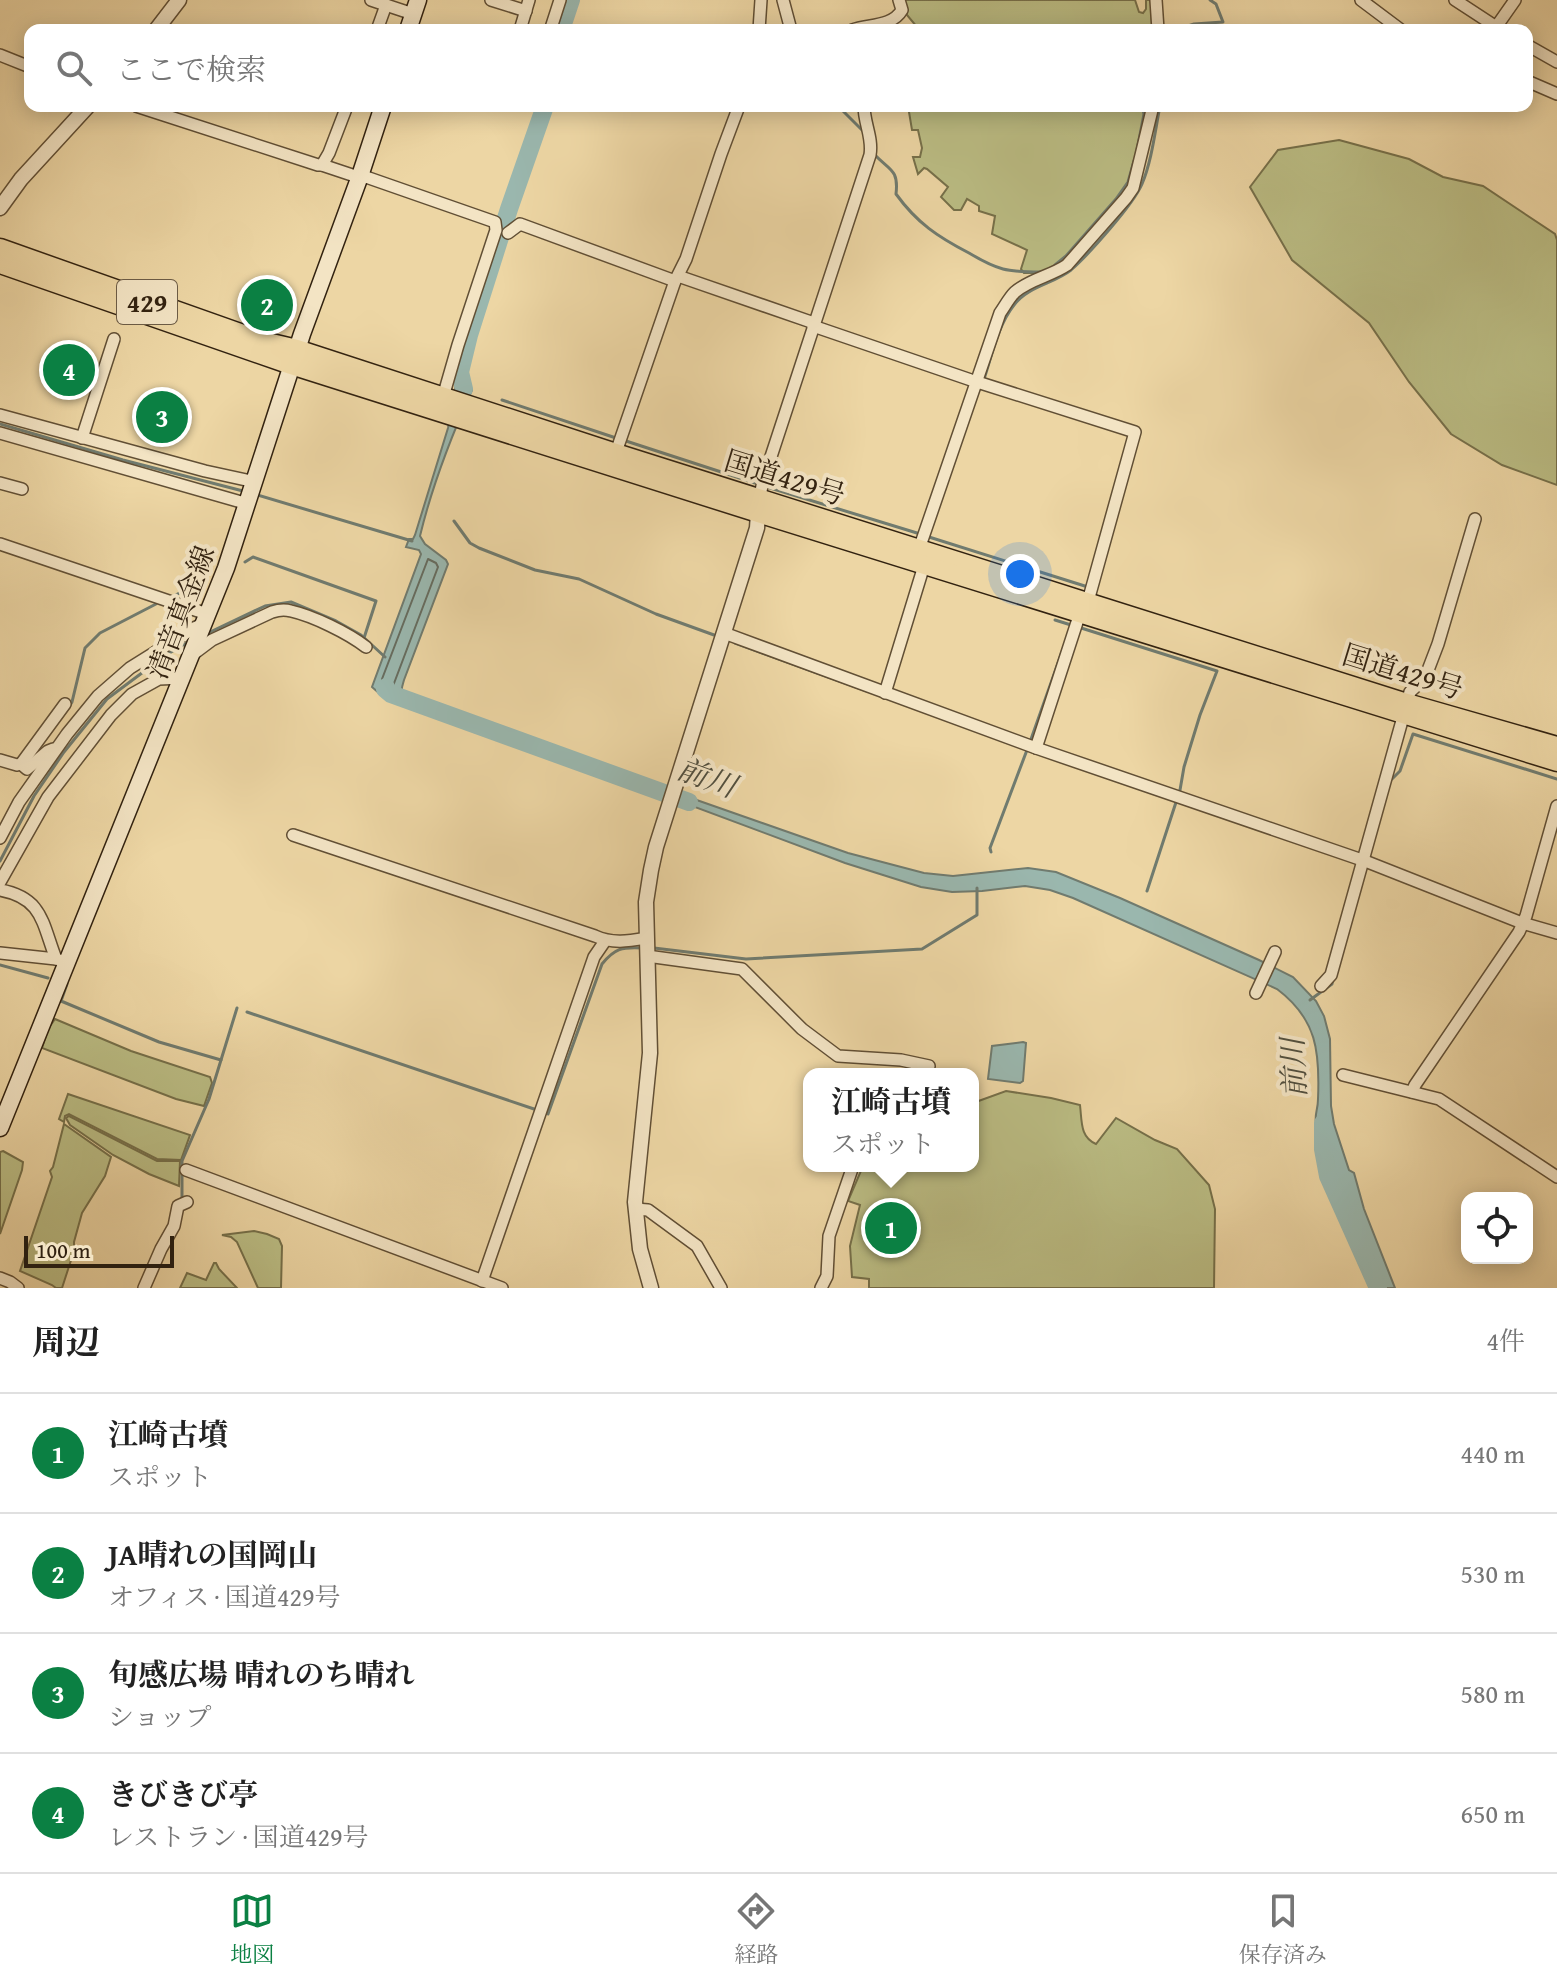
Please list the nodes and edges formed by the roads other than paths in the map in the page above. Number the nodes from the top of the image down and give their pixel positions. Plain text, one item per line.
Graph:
1 (179, 0) edge
2 (371, 0) edge
3 (491, 0) edge
4 (560, 0) edge
5 (761, 0) edge
6 (783, 0) edge
7 (899, 0) edge
8 (1156, 0) edge
9 (1361, 0) edge
10 (1455, 0) edge
11 (1515, 0) edge
12 (386, 5) junction
13 (528, 6) edge
14 (413, 15) edge
15 (161, 24) edge
16 (379, 24) edge
17 (552, 24) edge
18 (759, 24) edge
19 (789, 24) edge
20 (880, 24) edge
21 (1158, 24) edge
22 (1393, 24) edge
23 (1490, 24) edge
24 (1500, 24) edge
25 (1533, 48) edge
26 (0, 55) edge
27 (1557, 62) edge
28 (24, 65) edge
29 (1533, 84) edge
30 (1557, 94) edge
31 (82, 112) edge
32 (155, 112) edge
33 (345, 112) edge
34 (381, 112) edge
35 (737, 112) edge
36 (864, 112) edge
37 (1152, 112) edge
38 (322, 165) junction
39 (360, 176) junction
40 (0, 208) edge
41 (508, 233) dead end
42 (0, 248) edge
43 (0, 264) edge
44 (677, 278) junction
45 (813, 324) junction
46 (114, 339) dead end
47 (294, 357) junction
48 (977, 382) junction
49 (444, 403) junction
50 (0, 415) edge
51 (0, 433) edge
52 (82, 438) junction
53 (614, 459) junction
54 (0, 483) edge
55 (22, 489) dead end
56 (251, 493) junction
57 (758, 506) junction
58 (1475, 519) dead end
59 (0, 544) edge
60 (922, 556) junction
61 (1080, 617) junction
62 (204, 623) junction
63 (724, 633) junction
64 (366, 647) dead end
65 (192, 654) junction
66 (182, 678) junction
67 (885, 693) junction
68 (65, 704) dead end
69 (1406, 709) junction
70 (75, 740) junction
71 (1032, 746) junction
72 (1557, 746) edge
73 (57, 747) junction
74 (0, 760) edge
75 (1557, 762) edge
76 (23, 765) junction
77 (1557, 806) edge
78 (13, 812) junction
79 (0, 818) edge
80 (293, 835) dead end
81 (0, 838) edge
82 (1365, 861) junction
83 (0, 882) edge
84 (0, 890) edge
85 (1522, 923) junction
86 (1557, 933) edge
87 (605, 941) junction
88 (647, 948) junction
89 (0, 953) edge
90 (1274, 954) dead end
91 (61, 960) junction
92 (1321, 986) dead end
93 (1256, 992) dead end
94 (928, 1068) edge
95 (1343, 1075) dead end
96 (1412, 1092) junction
97 (0, 1128) edge
98 (186, 1170) dead end
99 (851, 1172) edge
100 (1557, 1177) edge
101 (183, 1203) dead end
102 (635, 1209) junction
103 (0, 1278) edge
104 (482, 1281) junction
105 (18, 1288) edge
106 (144, 1288) edge
107 (502, 1288) edge
108 (651, 1288) edge
109 (721, 1288) edge
110 (821, 1288) edge

1 - 15 street
2 - 12 street
3 - 13 street
4 - 17 street
5 - 18 street
6 - 19 street
7 - 20 street
8 - 21 street
9 - 22 street
10 - 23 street
11 - 24 street
12 - 14 street
12 - 16 street
25 - 27 street
26 - 28 street
29 - 30 street
31 - 40 street
32 - 38 street
33 - 38 street
34 - 39 main road, 清音真金線
35 - 44 street
36 - 45 street
37 - 48 street
38 - 39 street
39 - 47 main road, 清音真金線
39 - 49 street
41 - 44 street
42 - 47 highway, 国道429号 / 429
43 - 47 highway, 国道429号 / 429
44 - 45 street
44 - 53 street
45 - 48 street
45 - 57 street
46 - 52 street
47 - 49 highway, 国道429号 / 429
47 - 56 main road, 清音真金線
48 - 60 street
48 - 61 street
49 - 53 highway, 国道429号 / 429
50 - 52 street
51 - 56 street
52 - 56 street
53 - 57 highway, 国道429号 / 429
54 - 55 street
56 - 62 main road, 清音真金線
57 - 60 highway, 国道429号 / 429
57 - 63 street
58 - 69 street
59 - 62 street
60 - 61 highway, 国道429号 / 429
60 - 67 street
61 - 69 highway, 国道429号 / 429
61 - 71 street
62 - 65 main road, 清音真金線
62 - 70 street
63 - 67 street
63 - 88 street
64 - 65 street
65 - 66 main road, 清音真金線
66 - 70 street
66 - 91 main road, 清音真金線
67 - 71 street
68 - 76 street
69 - 72 highway, 国道429号 / 429
69 - 75 highway, 国道429号 / 429
69 - 82 street
70 - 73 street
70 - 83 street
71 - 82 street
73 - 76 street
73 - 78 street
74 - 76 street
77 - 85 street
78 - 79 street
78 - 81 street
80 - 87 street
82 - 85 street
82 - 92 street
84 - 91 street
85 - 86 street
85 - 96 street
87 - 88 street
87 - 104 street
88 - 94 street
88 - 102 street
89 - 91 street
90 - 93 street
91 - 97 main road, 清音真金線
95 - 96 street
96 - 100 street
98 - 104 street
99 - 110 street
101 - 106 street
102 - 108 street
102 - 109 street
103 - 105 street
104 - 107 street

